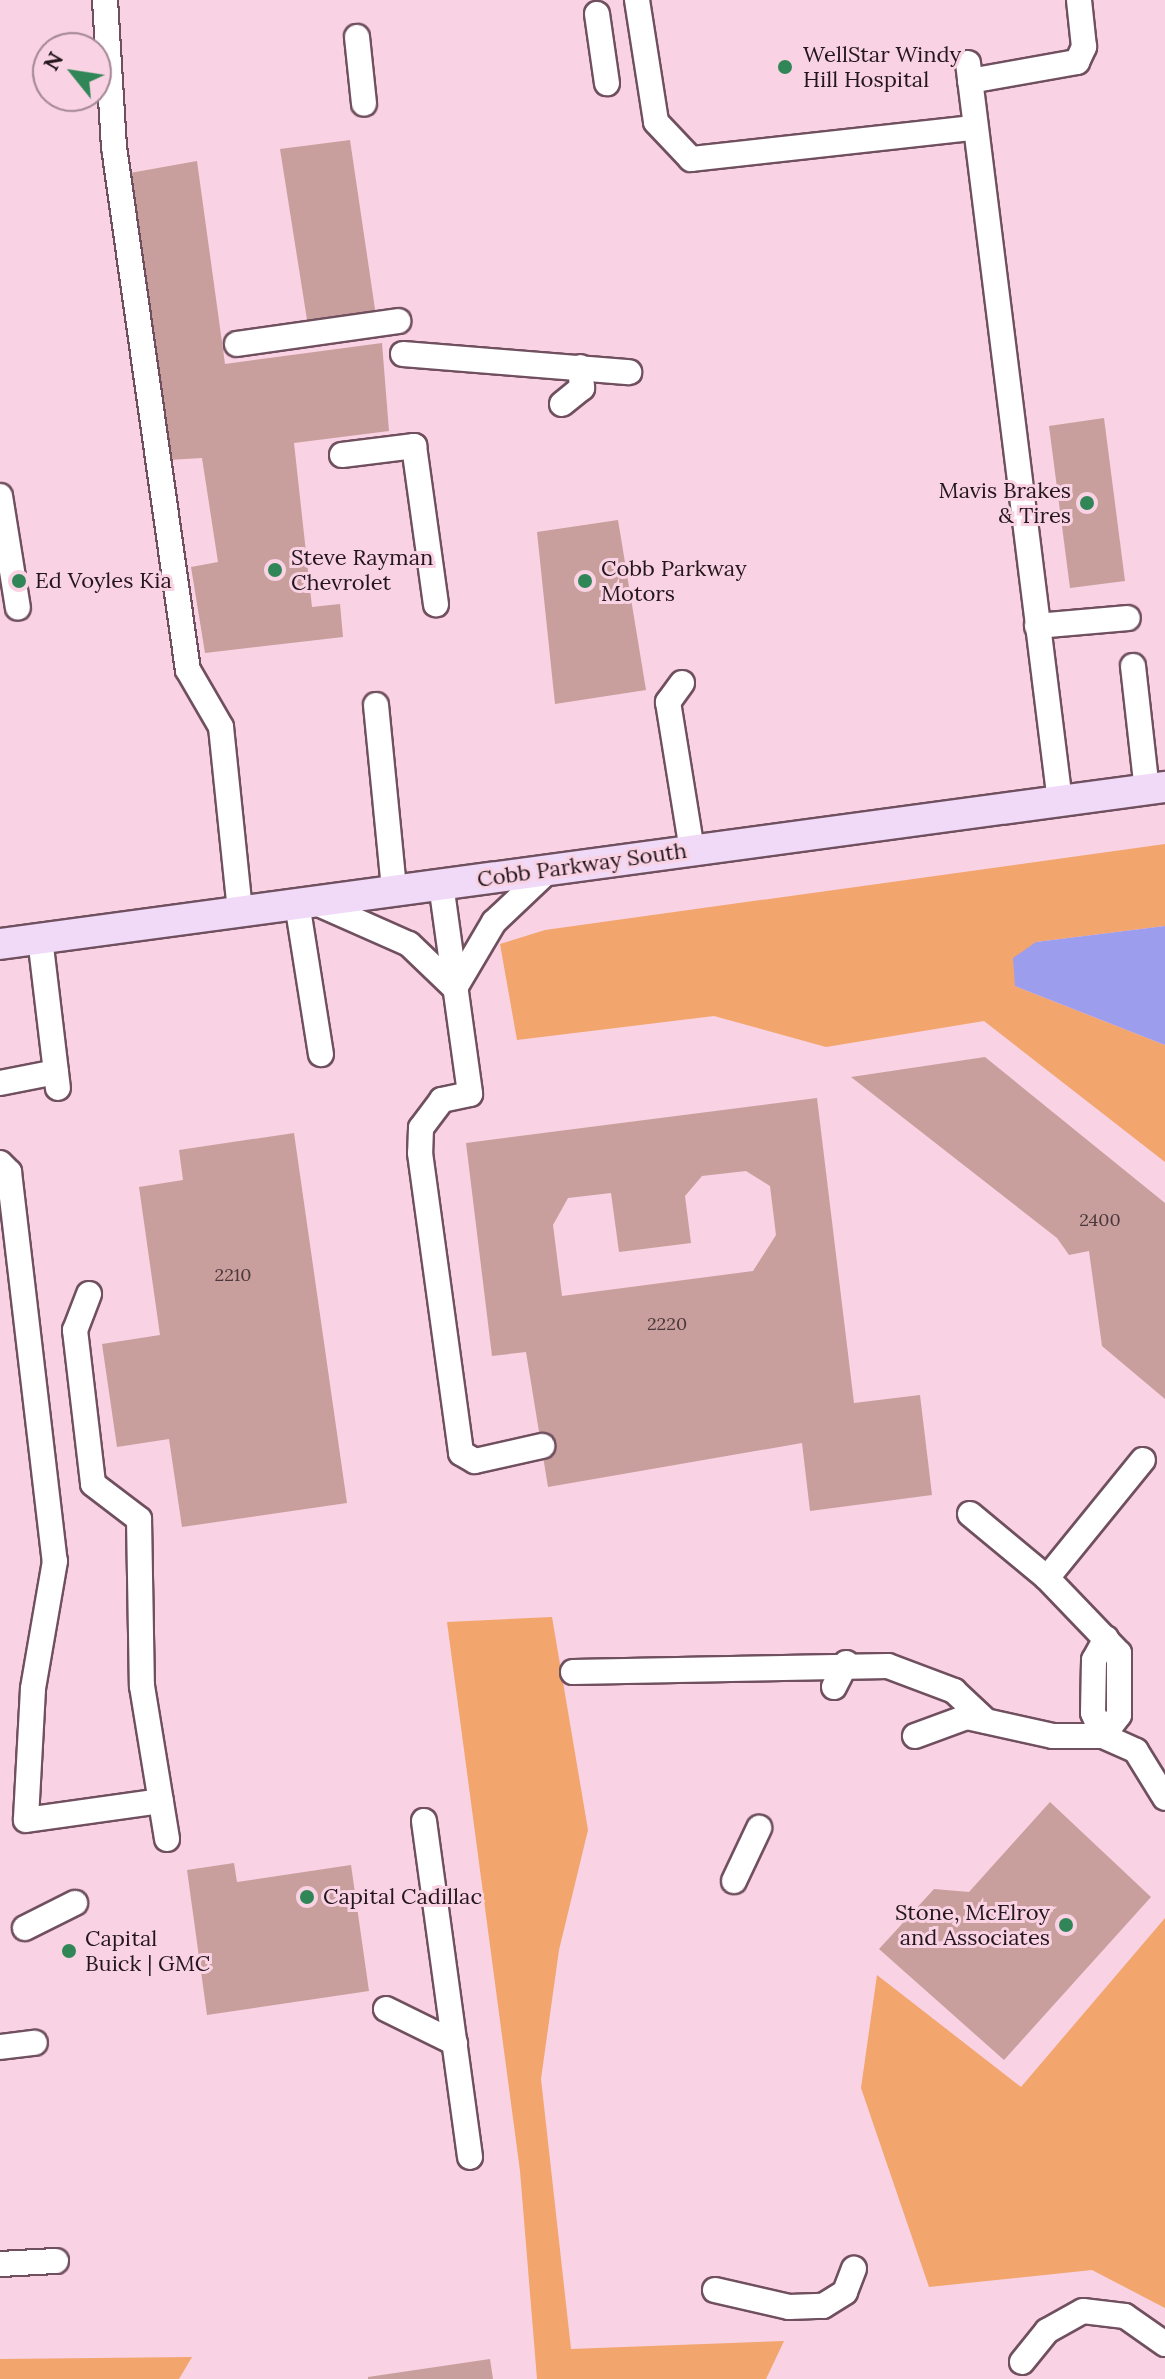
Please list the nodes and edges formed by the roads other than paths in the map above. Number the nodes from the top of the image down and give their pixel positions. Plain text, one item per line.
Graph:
1 (105, 0) edge
2 (637, 0) edge
3 (1079, 0) edge
4 (597, 14) dead end
5 (357, 37) dead end
6 (607, 83) dead end
7 (364, 104) dead end
8 (972, 128) junction
9 (398, 321) dead end
10 (237, 344) dead end
11 (403, 354) dead end
12 (580, 367) junction
13 (629, 372) dead end
14 (562, 404) dead end
15 (342, 455) dead end
16 (0, 496) edge
17 (436, 604) dead end
18 (18, 608) dead end
19 (1128, 618) dead end
20 (1037, 626) junction
21 (1133, 666) dead end
22 (682, 683) dead end
23 (376, 705) dead end
24 (1156, 789) edge
25 (1060, 802) junction
26 (692, 850) junction
27 (550, 869) junction
28 (441, 884) junction
29 (394, 890) junction
30 (304, 902) junction
31 (240, 911) junction
32 (40, 938) junction
33 (0, 944) edge
34 (456, 989) junction
35 (321, 1054) dead end
36 (0, 1083) edge
37 (0, 1163) edge
38 (89, 1294) dead end
39 (542, 1446) dead end
40 (1143, 1460) dead end
41 (970, 1514) dead end
42 (1047, 1578) junction
43 (846, 1663) junction
44 (573, 1672) dead end
45 (834, 1687) dead end
46 (986, 1721) junction
47 (915, 1736) dead end
48 (1103, 1736) junction
49 (1165, 1798) edge
50 (161, 1801) junction
51 (424, 1821) dead end
52 (759, 1828) dead end
53 (167, 1839) dead end
54 (734, 1881) dead end
55 (75, 1903) dead end
56 (25, 1928) dead end
57 (386, 2009) dead end
58 (35, 2043) dead end
59 (455, 2043) junction
60 (0, 2047) edge
61 (470, 2157) dead end
62 (56, 2261) dead end
63 (0, 2264) edge
64 (854, 2269) dead end
65 (715, 2290) dead end
66 (1165, 2344) edge
67 (1022, 2362) dead end

1 - 31 lane
2 - 8 lane
3 - 8 lane
4 - 6 lane
5 - 7 lane
8 - 20 lane
9 - 10 lane
11 - 12 lane
12 - 13 lane
12 - 14 lane
15 - 17 lane
16 - 18 lane
19 - 20 lane
20 - 25 lane
21 - 24 lane
22 - 26 lane
23 - 29 lane
24 - 25 main road, Cobb Parkway South
25 - 26 main road, Cobb Parkway South
26 - 27 main road, Cobb Parkway South
27 - 28 main road, Cobb Parkway South
27 - 34 lane
28 - 29 main road, Cobb Parkway South
28 - 34 lane
29 - 30 main road, Cobb Parkway South
30 - 31 main road, Cobb Parkway South
30 - 34 lane
30 - 35 lane
31 - 32 main road, Cobb Parkway South
32 - 33 main road, Cobb Parkway South
32 - 36 lane
34 - 39 lane
37 - 50 lane
38 - 50 lane
40 - 42 lane
41 - 42 lane
42 - 48 lane
43 - 44 lane
43 - 45 lane
43 - 46 lane
46 - 47 lane
46 - 48 lane
48 - 49 lane
50 - 53 lane
51 - 59 lane
52 - 54 lane
55 - 56 lane
57 - 59 lane
58 - 60 lane
59 - 61 lane
62 - 63 lane
64 - 65 lane
66 - 67 lane

